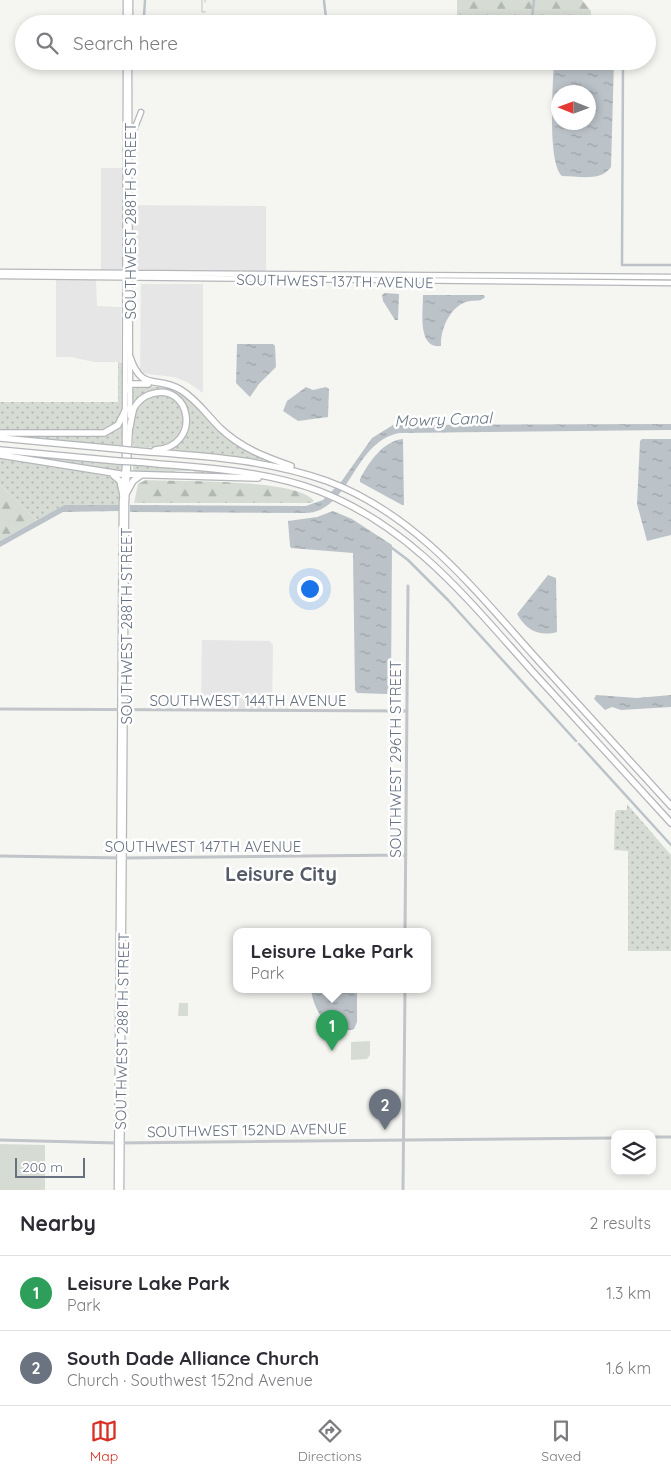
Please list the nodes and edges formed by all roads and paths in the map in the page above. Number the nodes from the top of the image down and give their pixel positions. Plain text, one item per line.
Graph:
1 (128, 0) edge
2 (128, 15) edge
3 (128, 70) edge
4 (128, 87) junction
5 (141, 112) dead end
6 (130, 144) junction
7 (0, 272) edge
8 (263, 274) junction
9 (88, 275) junction
10 (128, 275) junction
11 (337, 275) junction
12 (0, 276) edge
13 (626, 277) junction
14 (671, 277) edge
15 (228, 280) junction
16 (337, 281) junction
17 (626, 283) junction
18 (671, 283) edge
19 (130, 357) junction
20 (156, 383) junction
21 (130, 384) junction
22 (126, 390) junction
23 (126, 409) junction
24 (130, 427) junction
25 (0, 433) edge
26 (0, 438) edge
27 (0, 450) edge
28 (144, 451) junction
29 (0, 455) edge
30 (127, 473) junction
31 (111, 474) junction
32 (142, 475) junction
33 (328, 482) junction
34 (303, 486) junction
35 (125, 493) junction
36 (408, 586) dead end
37 (0, 709) edge
38 (123, 711) junction
39 (407, 711) junction
40 (671, 806) edge
41 (671, 823) edge
42 (406, 855) junction
43 (0, 856) edge
44 (122, 858) junction
45 (406, 928) edge
46 (405, 993) edge
47 (656, 1137) edge
48 (671, 1137) edge
49 (611, 1138) edge
50 (0, 1140) edge
51 (404, 1140) junction
52 (119, 1143) junction
53 (119, 1183) junction
54 (117, 1190) edge
55 (121, 1190) edge
56 (403, 1190) edge

1 - 2 main road
3 - 4 main road, SOUTHWEST 288TH STREET
4 - 6 main road, SOUTHWEST 288TH STREET
4 - 10 main road, SOUTHWEST 288TH STREET
5 - 6 main road
6 - 10 main road, SOUTHWEST 288TH STREET
7 - 9 main road, SOUTHWEST 137TH AVENUE
8 - 10 main road, SOUTHWEST 137TH AVENUE
8 - 11 main road, SOUTHWEST 137TH AVENUE
8 - 15 main road
9 - 10 main road, SOUTHWEST 137TH AVENUE
9 - 12 main road, SOUTHWEST 137TH AVENUE
10 - 15 main road, SOUTHWEST 137TH AVENUE
10 - 19 main road, SOUTHWEST 288TH STREET
10 - 22 main road, SOUTHWEST 288TH STREET
11 - 13 main road, SOUTHWEST 137TH AVENUE
11 - 16 main road
13 - 14 main road, SOUTHWEST 137TH AVENUE
13 - 17 main road
15 - 16 main road, SOUTHWEST 137TH AVENUE
16 - 17 main road, SOUTHWEST 137TH AVENUE
17 - 18 main road, SOUTHWEST 137TH AVENUE
19 - 20 highway
19 - 21 main road, SOUTHWEST 288TH STREET
20 - 21 highway
20 - 33 highway
21 - 22 highway
21 - 24 main road, SOUTHWEST 288TH STREET
22 - 23 main road, SOUTHWEST 288TH STREET
23 - 25 highway
23 - 30 main road, SOUTHWEST 288TH STREET
24 - 28 highway
24 - 30 main road, SOUTHWEST 288TH STREET
26 - 28 highway, bridge
27 - 34 highway, bridge
28 - 33 highway
29 - 31 highway
30 - 31 highway
30 - 32 highway
30 - 35 main road, SOUTHWEST 288TH STREET
31 - 35 highway
32 - 34 highway
32 - 35 highway
33 - 40 highway
34 - 41 highway
35 - 38 main road, SOUTHWEST 288TH STREET
36 - 39 street, SOUTHWEST 296TH STREET
37 - 38 street, SOUTHWEST 144TH AVENUE
38 - 39 street, SOUTHWEST 144TH AVENUE
38 - 44 main road, SOUTHWEST 288TH STREET
39 - 42 street, SOUTHWEST 296TH STREET
42 - 44 street, SOUTHWEST 147TH AVENUE
42 - 45 street, SOUTHWEST 296TH STREET
43 - 44 street, SOUTHWEST 147TH AVENUE
44 - 52 main road, SOUTHWEST 288TH STREET
46 - 51 street
47 - 48 street
49 - 51 street, SOUTHWEST 152ND AVENUE
50 - 52 street, SOUTHWEST 152ND AVENUE
51 - 52 street, SOUTHWEST 152ND AVENUE
51 - 56 street
52 - 53 main road, SOUTHWEST 288TH STREET
53 - 54 main road, SOUTHWEST 288TH STREET
53 - 55 main road, SOUTHWEST 288TH STREET

